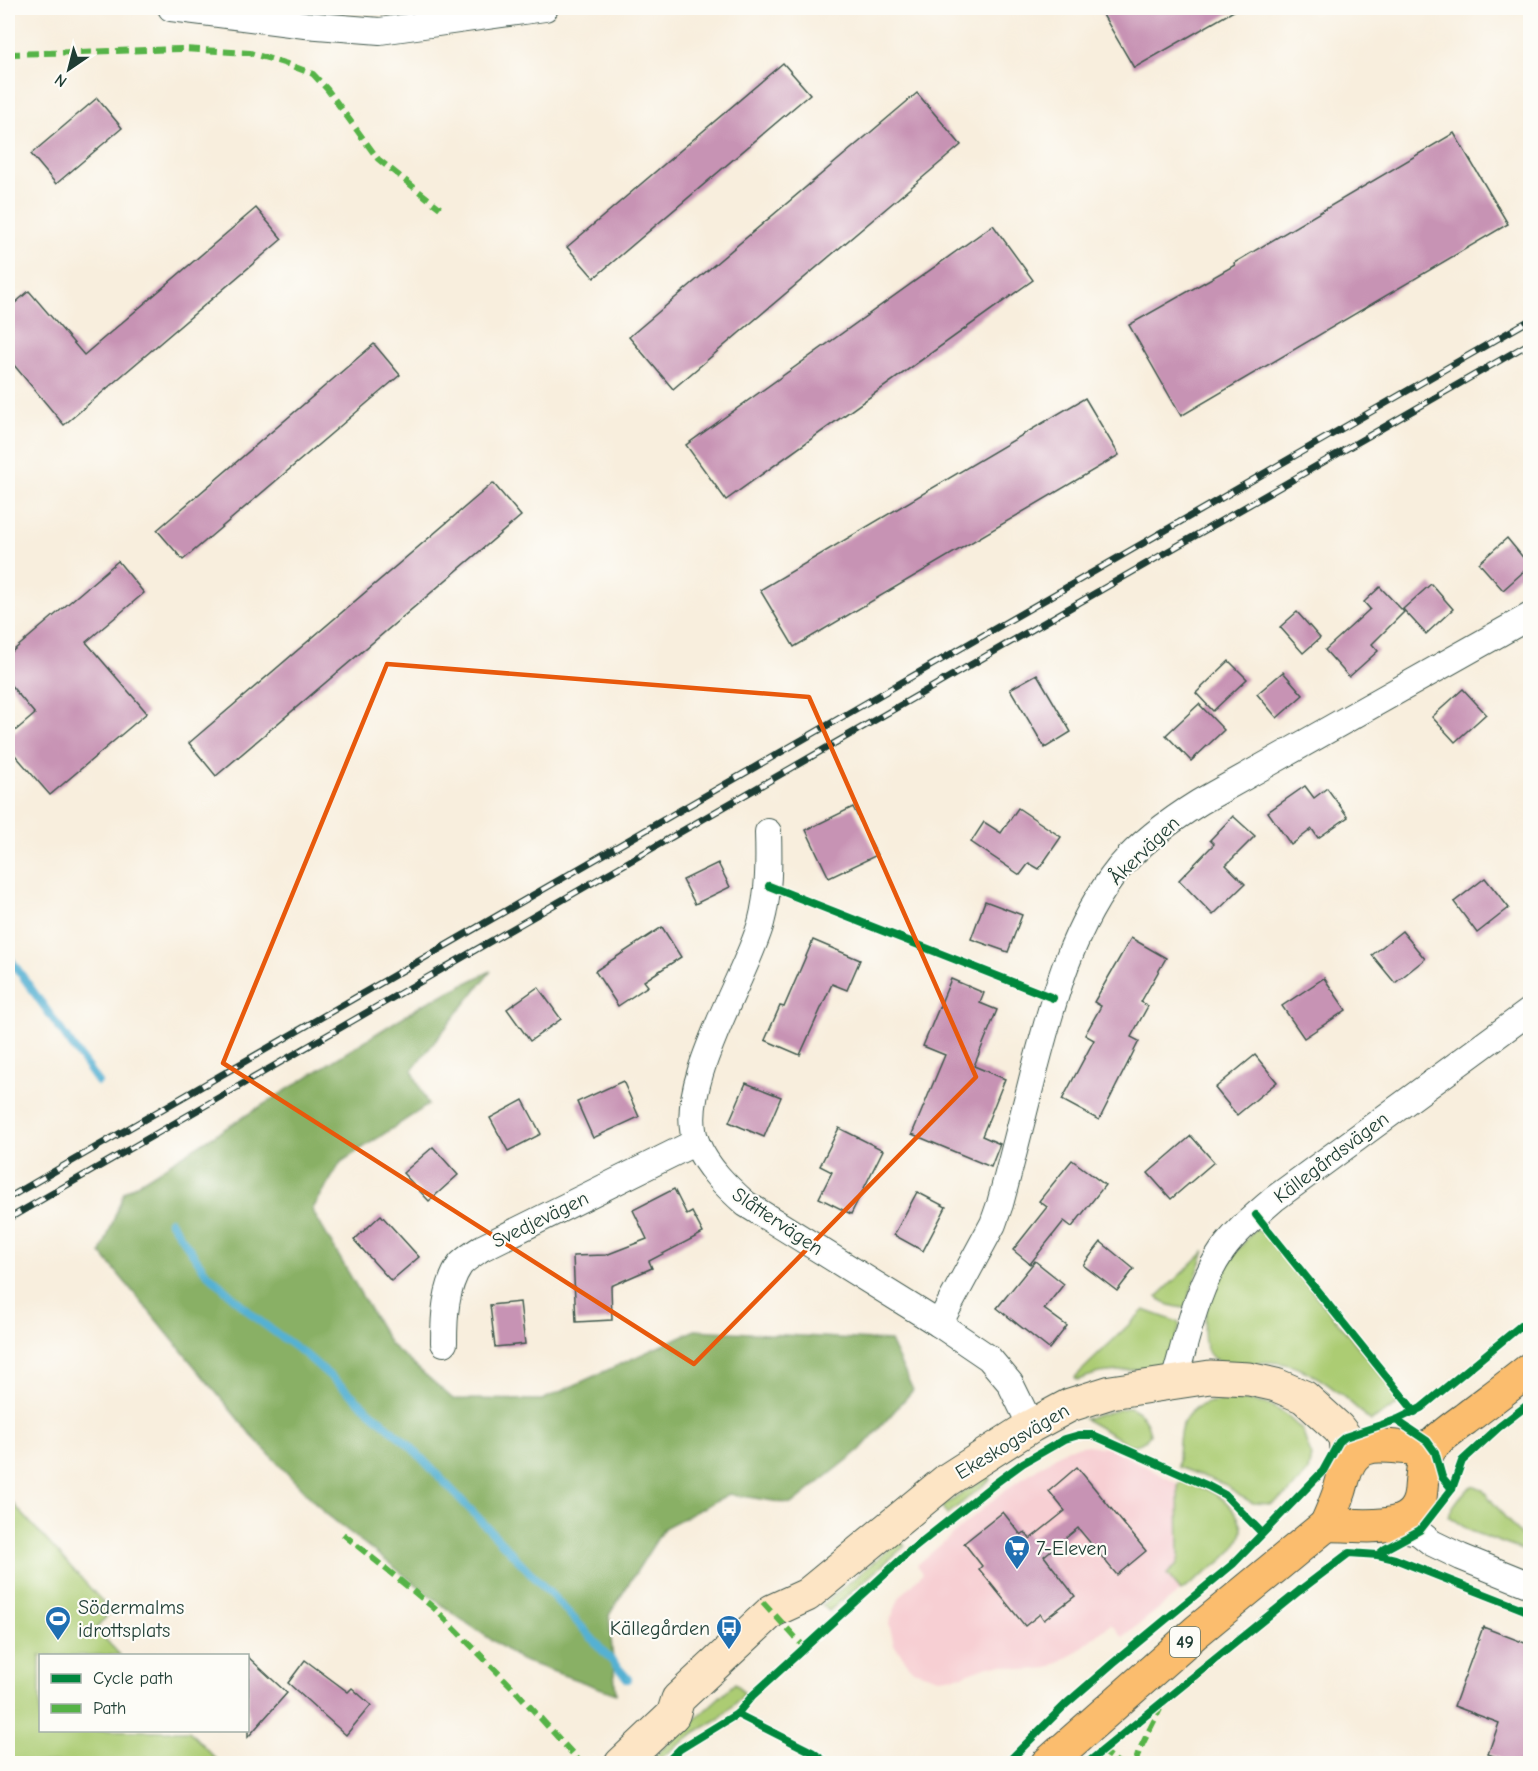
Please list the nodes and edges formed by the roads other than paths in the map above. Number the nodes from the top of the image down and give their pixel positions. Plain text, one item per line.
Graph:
1 (171, 8) edge
2 (545, 8) edge
3 (1530, 616) edge
4 (768, 832) dead end
5 (1530, 1011) edge
6 (696, 1142) junction
7 (939, 1324) junction
8 (444, 1343) dead end
9 (1530, 1369) edge
10 (1174, 1381) junction
11 (1031, 1426) junction
12 (1385, 1446) junction
13 (1431, 1446) junction
14 (1344, 1462) junction
15 (1419, 1505) junction
16 (1326, 1526) junction
17 (1378, 1526) junction
18 (1530, 1585) edge
19 (621, 1764) edge
20 (1047, 1764) edge

1 - 2 street
3 - 7 street, Åkervägen
4 - 6 street, Slåttervägen
5 - 10 street, Källegårdsvägen
6 - 7 street, Slåttervägen
6 - 8 street, Svedjevägen
7 - 11 street, Slåttervägen
9 - 13 main road
10 - 11 street, Ekeskogsvägen
10 - 14 street, Ekeskogsvägen
11 - 19 street, Ekeskogsvägen
12 - 13 main road
12 - 14 main road
12 - 15 main road
13 - 15 main road
14 - 16 main road, 49
14 - 17 main road
15 - 17 main road
15 - 18 street
16 - 17 main road
16 - 20 main road, 49

